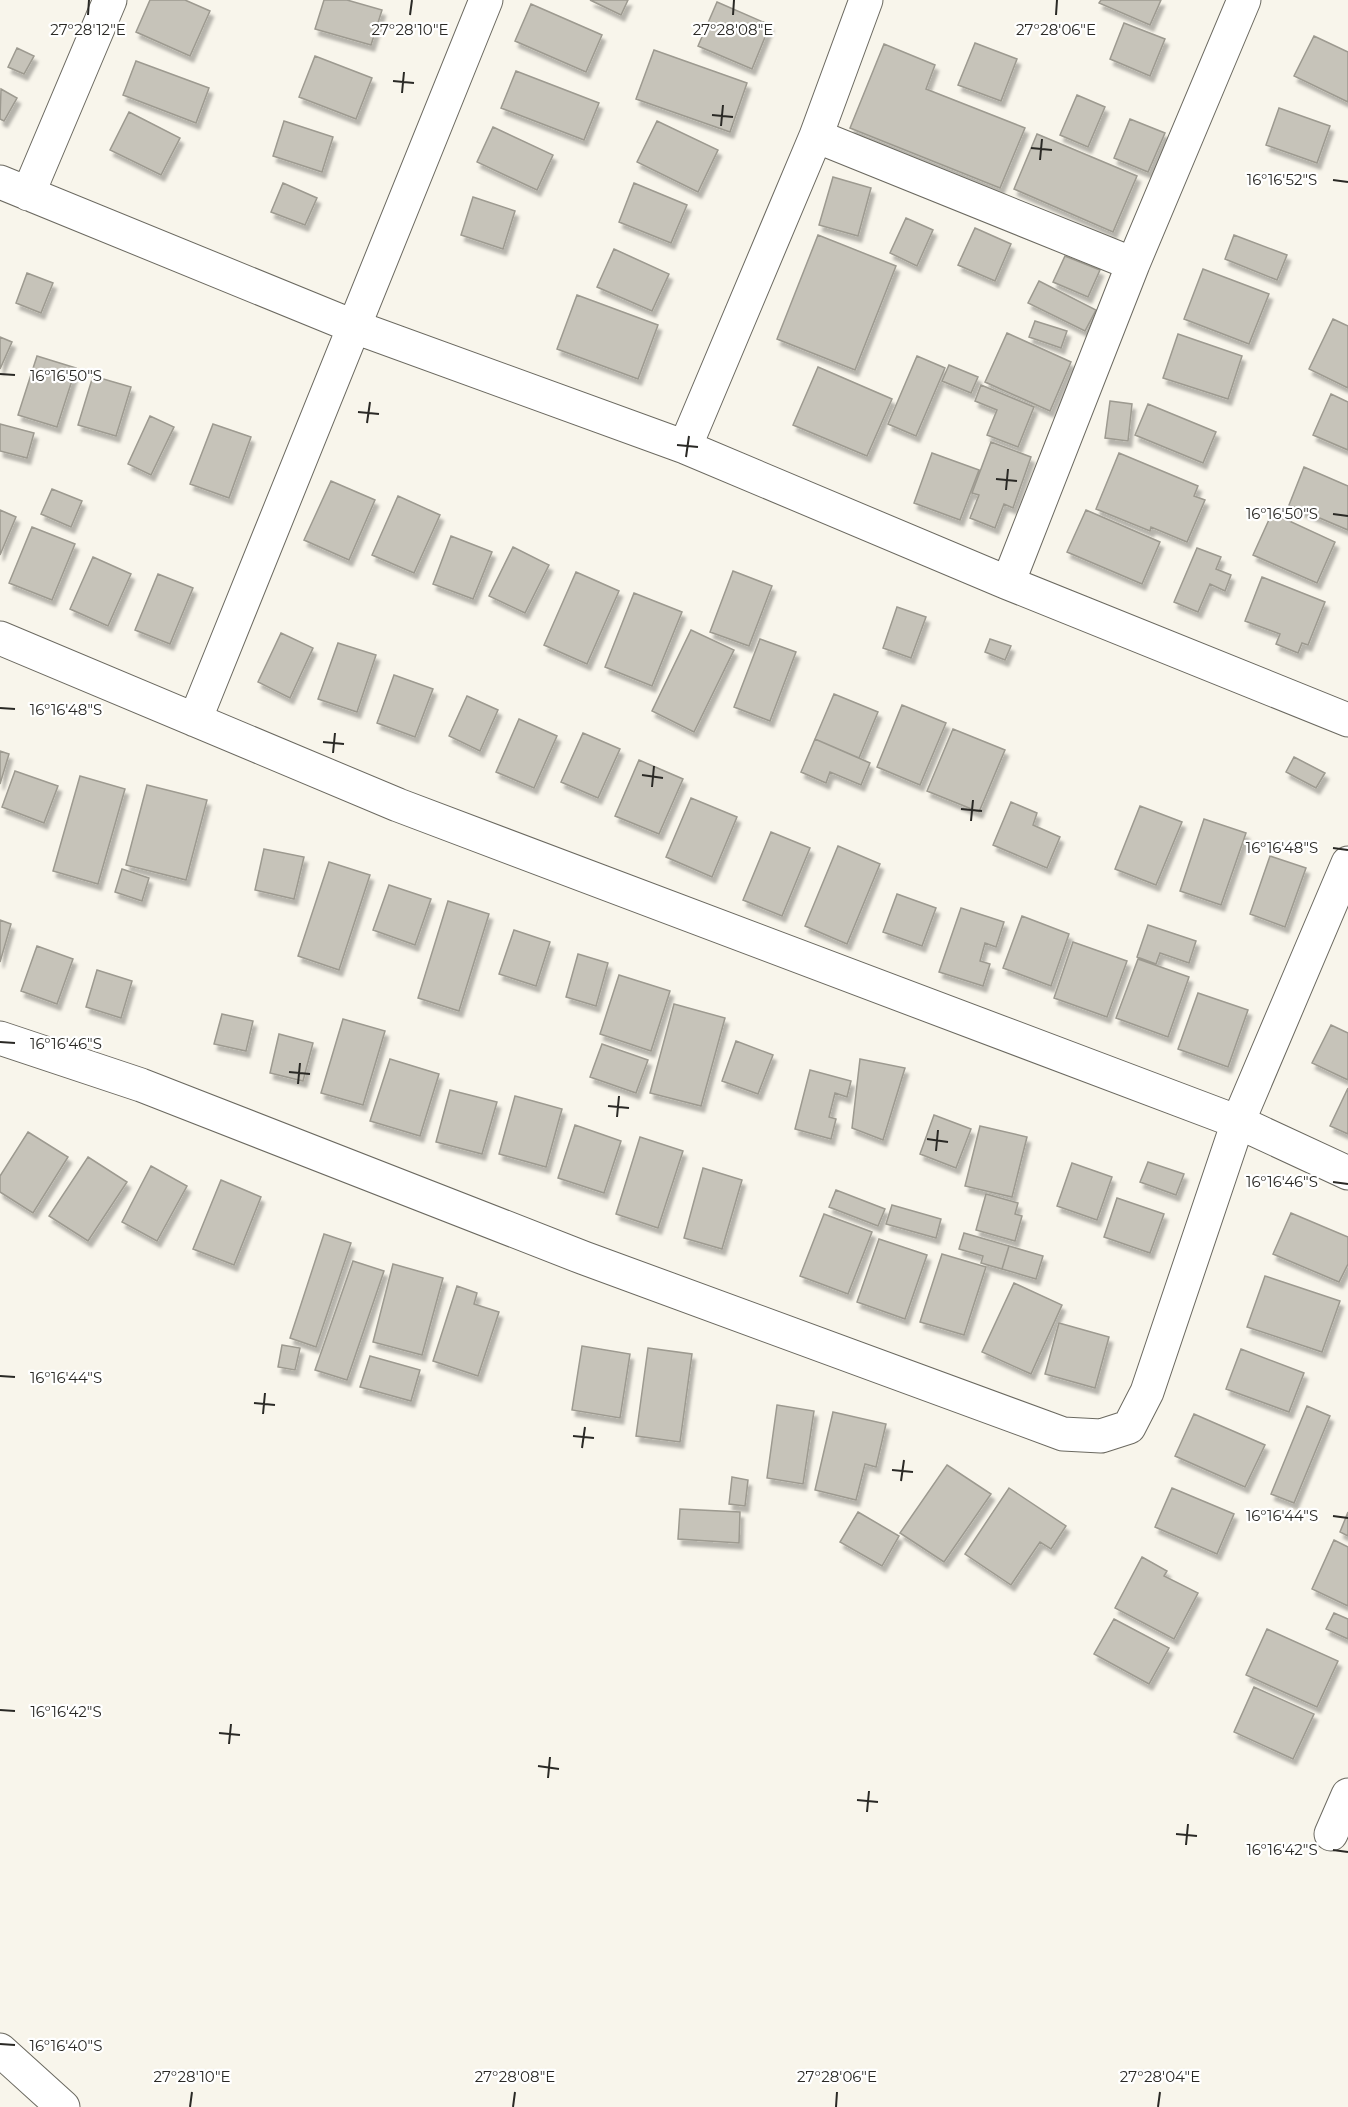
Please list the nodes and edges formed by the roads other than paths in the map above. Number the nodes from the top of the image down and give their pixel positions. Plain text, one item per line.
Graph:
1 (110, 0) edge
2 (486, 0) edge
3 (866, 0) edge
4 (1244, 0) edge
5 (816, 136) junction
6 (14, 188) edge
7 (1133, 264) junction
8 (354, 327) junction
9 (685, 447) junction
10 (1008, 583) junction
11 (0, 638) edge
12 (1346, 715) edge
13 (195, 720) junction
14 (1348, 863) edge
15 (0, 1038) edge
16 (1238, 1122) junction
17 (1348, 1173) edge
18 (1348, 1795) edge
19 (1331, 1834) dead end
20 (0, 2050) edge
21 (63, 2107) edge

1 - 6 street
2 - 8 street
3 - 5 street
4 - 7 street
5 - 7 street
5 - 9 street
6 - 8 street
7 - 10 street
8 - 9 street
8 - 13 street
9 - 10 street
10 - 12 street
11 - 13 street
13 - 16 street
14 - 16 street
15 - 16 street
16 - 17 street
18 - 19 street
20 - 21 street

